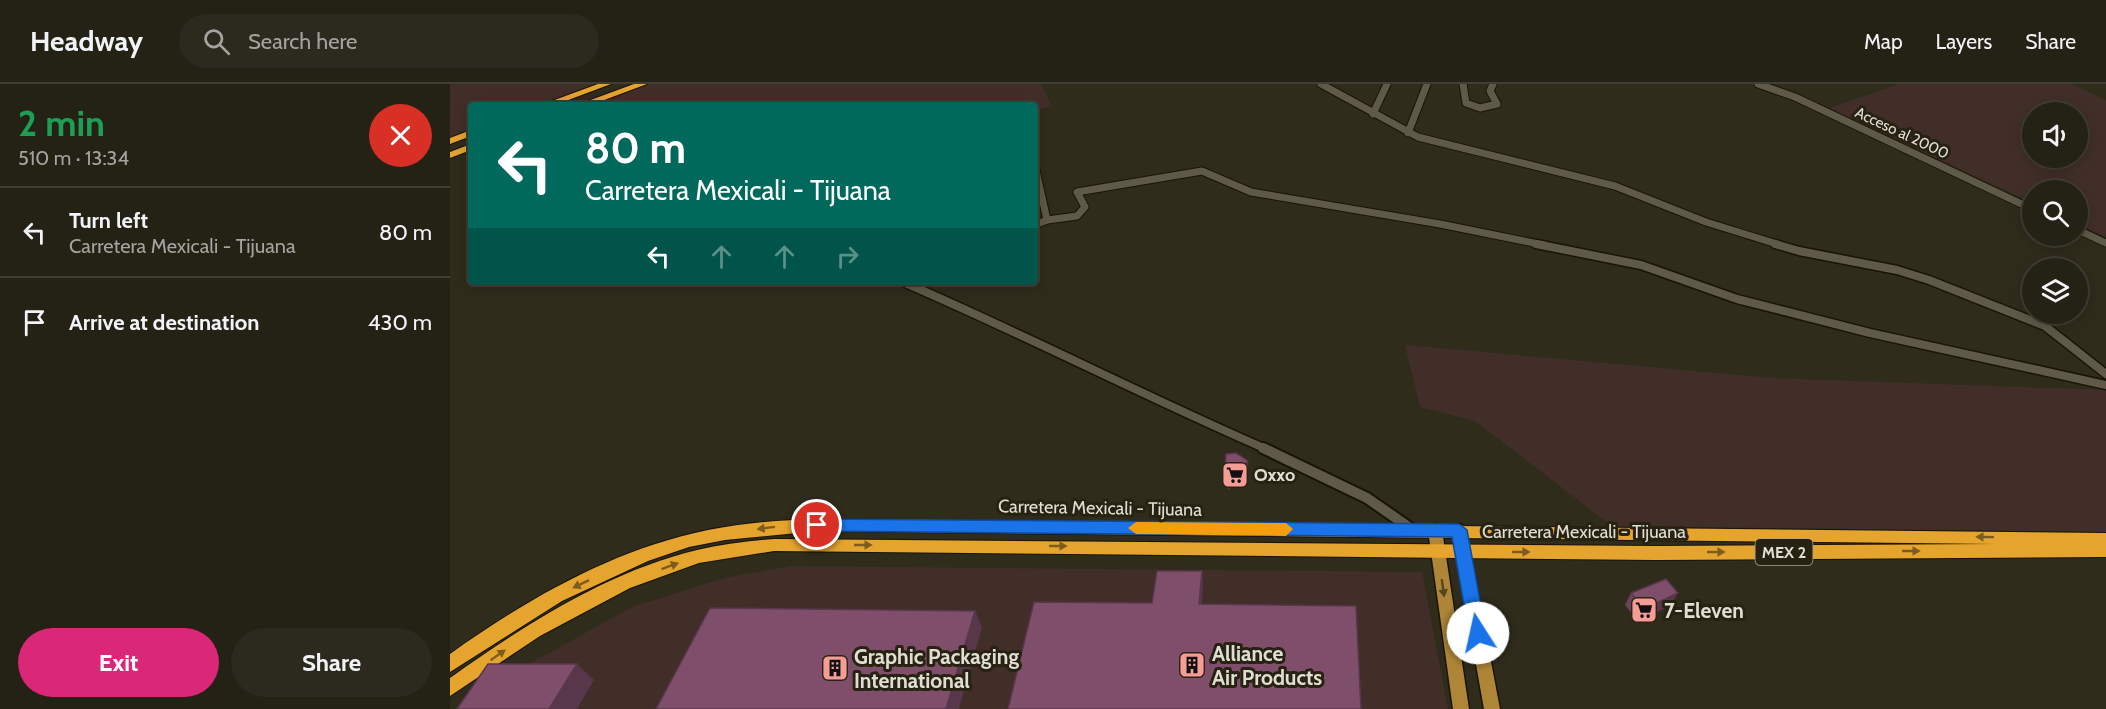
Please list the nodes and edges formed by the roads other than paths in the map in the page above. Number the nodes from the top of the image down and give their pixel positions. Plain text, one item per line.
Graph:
1 (607, 84) edge
2 (643, 84) edge
3 (1321, 84) edge
4 (1344, 84) edge
5 (1387, 84) edge
6 (1426, 84) edge
7 (1463, 84) edge
8 (1493, 84) edge
9 (1758, 84) edge
10 (1338, 94) junction
11 (555, 102) edge
12 (591, 102) edge
13 (1373, 114) junction
14 (1408, 133) junction
15 (468, 134) edge
16 (450, 141) edge
17 (468, 148) edge
18 (450, 155) edge
19 (1038, 187) edge
20 (2022, 204) edge
21 (1047, 220) junction
22 (1038, 224) edge
23 (2088, 235) edge
24 (2106, 243) edge
25 (910, 285) edge
26 (2106, 374) edge
27 (2106, 385) edge
28 (1413, 530) junction
29 (1435, 530) junction
30 (1459, 530) junction
31 (2106, 539) edge
32 (1438, 549) junction
33 (1463, 550) junction
34 (2106, 550) edge
35 (450, 664) edge
36 (450, 688) edge
37 (1461, 709) edge
38 (1492, 709) edge

1 - 11 highway
2 - 12 highway
3 - 10 street
4 - 10 street
5 - 13 street
6 - 14 street
7 - 8 street
9 - 20 street, Acceso al 2000
10 - 13 street
13 - 14 street
14 - 26 street
15 - 16 highway
17 - 18 highway
19 - 21 street
21 - 22 street
21 - 27 street
23 - 24 street
25 - 28 street
28 - 29 highway, Carretera Mexicali - Tijuana / MEX 2
28 -> 35 highway, Carretera Mexicali - Tijuana / MEX 2
29 - 30 highway, Carretera Mexicali - Tijuana / MEX 2
29 - 32 main road
31 -> 30 highway, Carretera Mexicali - Tijuana / MEX 2
30 - 33 main road
32 - 33 highway, Carretera Mexicali - Tijuana / MEX 2
36 -> 32 highway, Carretera Mexicali - Tijuana / MEX 2
32 -> 37 main road
33 -> 34 highway, Carretera Mexicali - Tijuana / MEX 2
33 - 38 main road

